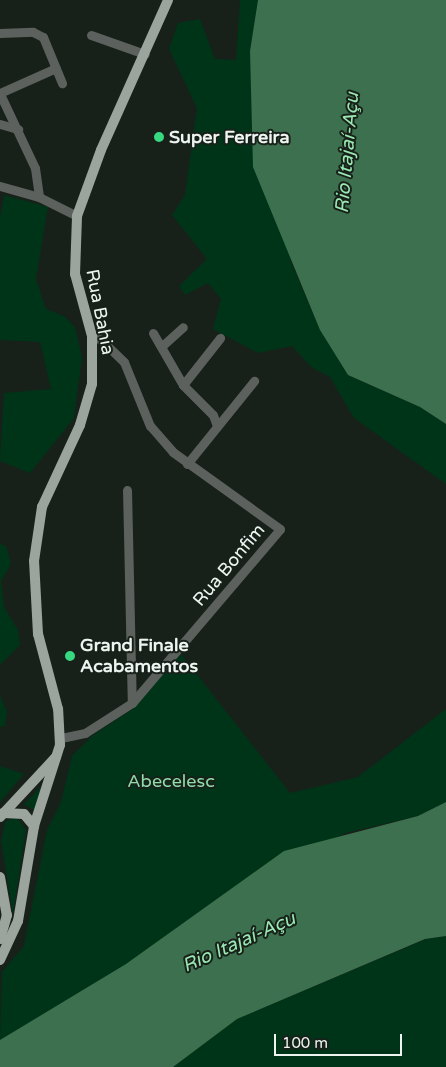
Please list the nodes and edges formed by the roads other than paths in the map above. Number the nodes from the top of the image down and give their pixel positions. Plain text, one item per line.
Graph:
1 (168, 0) edge
2 (0, 33) edge
3 (90, 35) dead end
4 (145, 54) junction
5 (56, 68) junction
6 (62, 83) dead end
7 (0, 94) edge
8 (0, 124) edge
9 (18, 129) junction
10 (0, 186) edge
11 (39, 197) junction
12 (78, 216) junction
13 (183, 327) dead end
14 (154, 333) dead end
15 (92, 336) junction
16 (220, 338) dead end
17 (162, 346) junction
18 (254, 380) dead end
19 (183, 385) junction
20 (217, 426) junction
21 (187, 464) junction
22 (127, 490) dead end
23 (132, 703) junction
24 (61, 738) junction
25 (59, 754) junction
26 (2, 815) edge
27 (34, 826) junction
28 (0, 877) edge
29 (2, 895) edge
30 (0, 939) edge
31 (0, 960) edge

1 - 4 main road, Rua Bahia
2 - 5 street
3 - 4 street
4 - 12 main road, Rua Bahia
5 - 6 street
5 - 7 street
7 - 9 street
8 - 9 street
9 - 11 street
10 - 11 street
11 - 12 street
12 - 15 main road, Rua Bahia
13 - 17 street
14 - 17 street
15 - 21 street, Rua Bonfim
15 - 24 main road, Rua Bahia
16 - 19 street
17 - 19 street
18 - 20 street
19 - 20 street
20 - 21 street
21 - 23 street, Rua Bonfim
22 - 23 street
23 - 24 street, Rua Bonfim
24 - 25 main road, Rua Bahia
25 - 26 main road
25 - 27 main road, Rua Bahia
26 - 27 main road
27 - 31 main road, Rua Bahia
28 - 29 main road
29 - 30 main road

